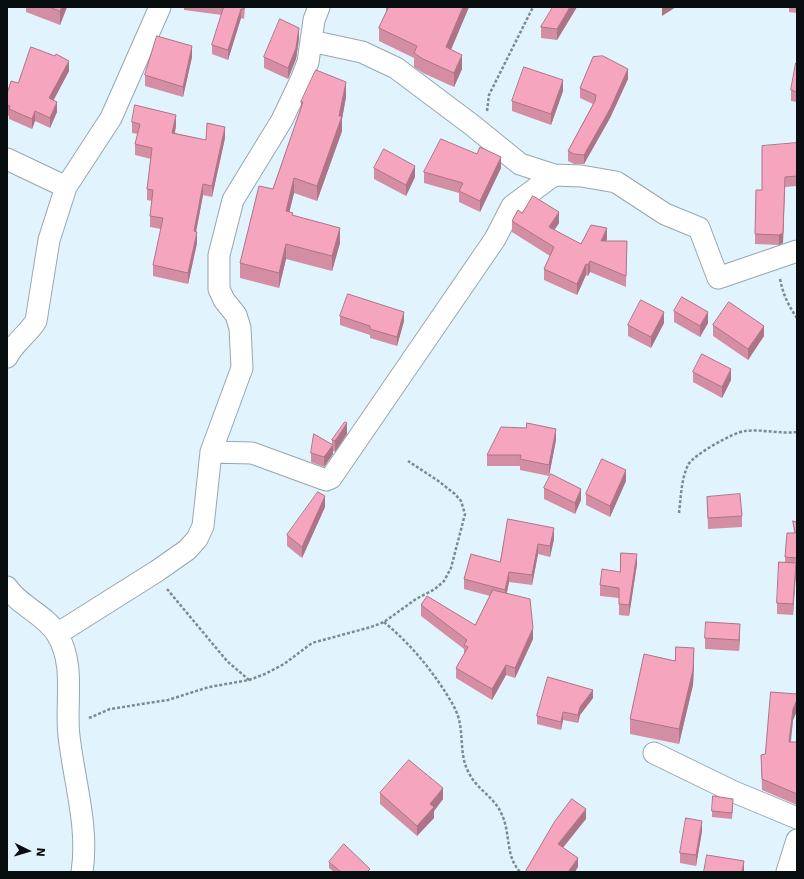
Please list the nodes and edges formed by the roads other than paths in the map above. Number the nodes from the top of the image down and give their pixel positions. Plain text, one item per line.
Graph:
1 (160, 7) edge
2 (319, 7) edge
3 (310, 41) junction
4 (7, 159) edge
5 (554, 175) junction
6 (66, 187) junction
7 (797, 251) edge
8 (7, 357) edge
9 (211, 452) junction
10 (7, 587) edge
11 (57, 634) junction
12 (654, 753) dead end
13 (797, 818) edge
14 (797, 840) edge
15 (82, 872) edge
16 (787, 872) edge

1 - 6 street
2 - 3 street
3 - 5 street
3 - 9 street
4 - 6 street
5 - 7 street
5 - 9 street
6 - 8 street
9 - 11 street
10 - 11 street
11 - 15 street
12 - 13 street
14 - 16 street

